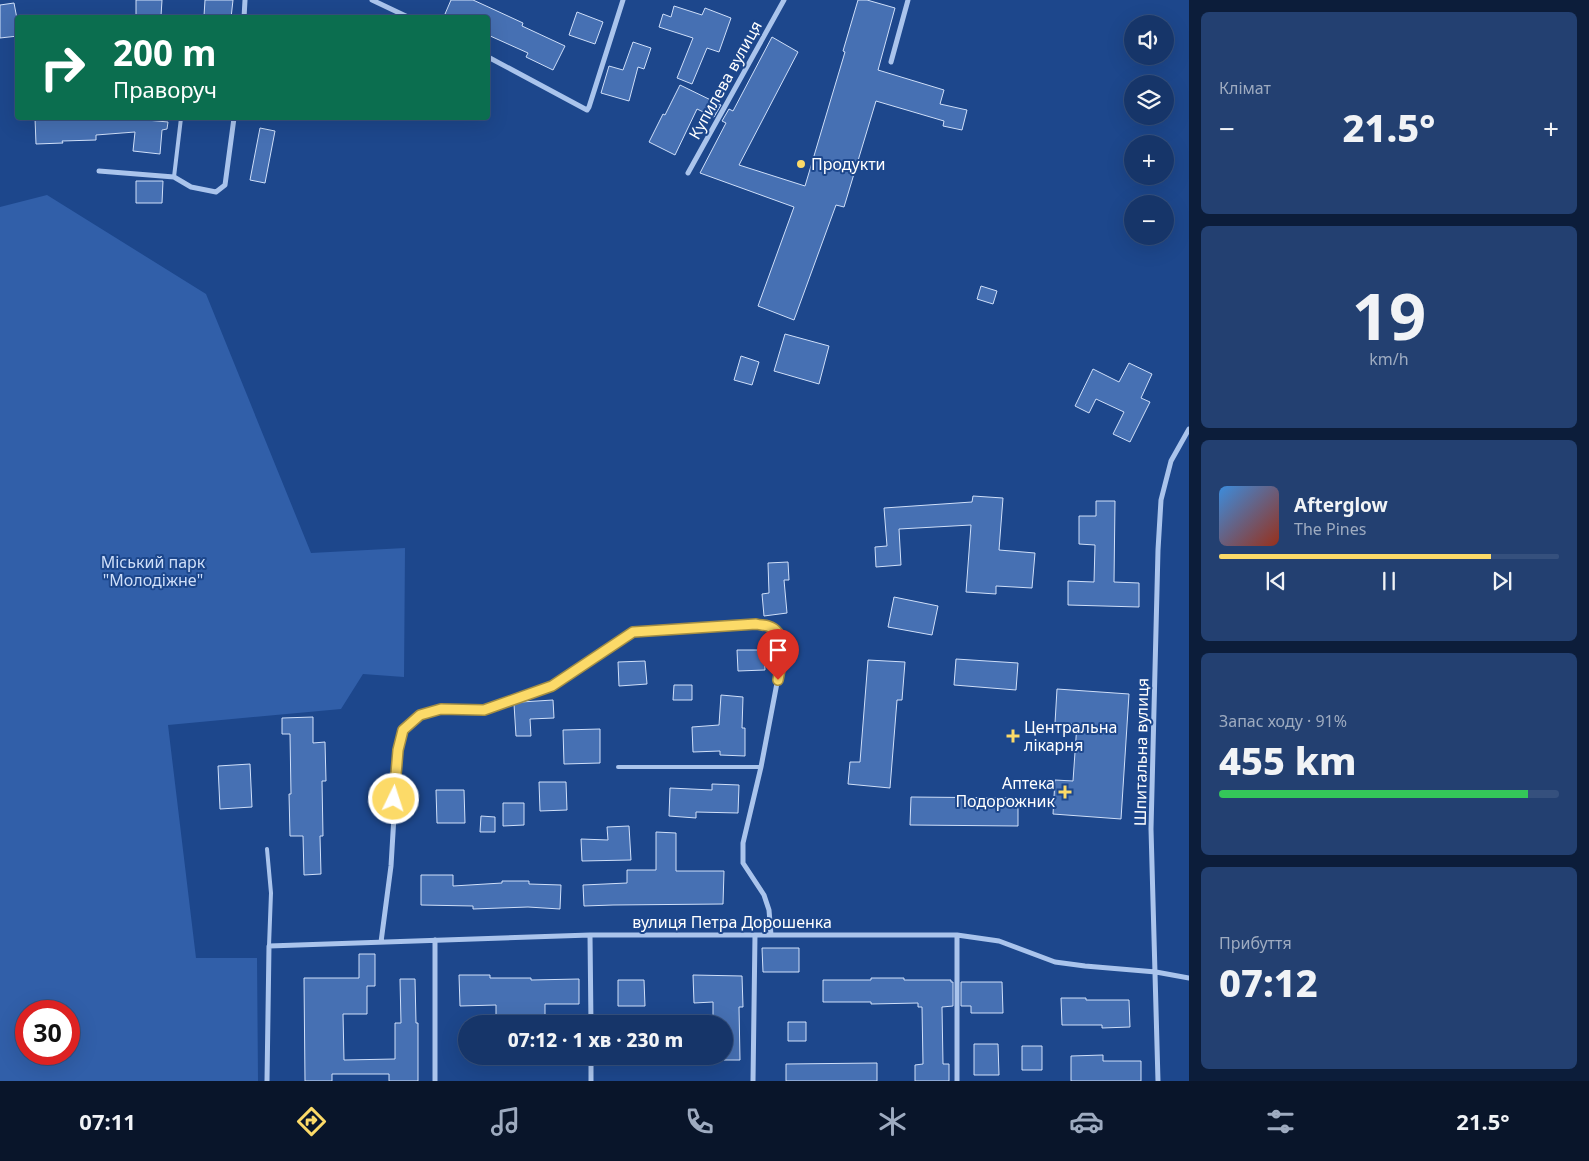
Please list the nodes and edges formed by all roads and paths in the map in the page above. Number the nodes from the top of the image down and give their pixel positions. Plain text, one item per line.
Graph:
1 (245, 0) edge
2 (372, 0) edge
3 (623, 0) edge
4 (784, 0) edge
5 (908, 0) edge
6 (244, 15) edge
7 (404, 15) edge
8 (490, 58) edge
9 (891, 62) dead end
10 (182, 120) edge
11 (234, 120) edge
12 (99, 171) dead end
13 (688, 173) dead end
14 (174, 177) junction
15 (1189, 429) edge
16 (618, 767) dead end
17 (761, 767) junction
18 (267, 849) dead end
19 (590, 935) junction
20 (755, 935) junction
21 (771, 935) junction
22 (958, 935) junction
23 (435, 940) junction
24 (381, 942) junction
25 (269, 946) junction
26 (1156, 972) junction
27 (1189, 978) edge
28 (591, 1015) edge
29 (591, 1065) edge
30 (267, 1081) edge
31 (435, 1081) edge
32 (591, 1081) edge
33 (753, 1081) edge
34 (958, 1081) edge
35 (1158, 1081) edge

1 - 6 street
2 - 7 street
3 - 8 street
4 - 13 street, Купилева вулиця
5 - 9 street
10 - 14 lane
11 - 14 street
12 - 14 street
15 - 26 street, Шпитальна вулиця
16 - 17 lane
17 - 21 street
17 - 24 street
18 - 25 lane
19 - 20 street, вулиця Петра Дорошенка
19 - 23 street, вулиця Петра Дорошенка
19 - 28 street
20 - 21 street, вулиця Петра Дорошенка
20 - 33 street
21 - 22 street, вулиця Петра Дорошенка
22 - 26 street, вулиця Петра Дорошенка
22 - 34 street
23 - 24 street, вулиця Петра Дорошенка
23 - 31 street
24 - 25 street, вулиця Петра Дорошенка
25 - 30 street
26 - 27 street, вулиця Петра Дорошенка
26 - 35 street, Шпитальна вулиця
29 - 32 street

